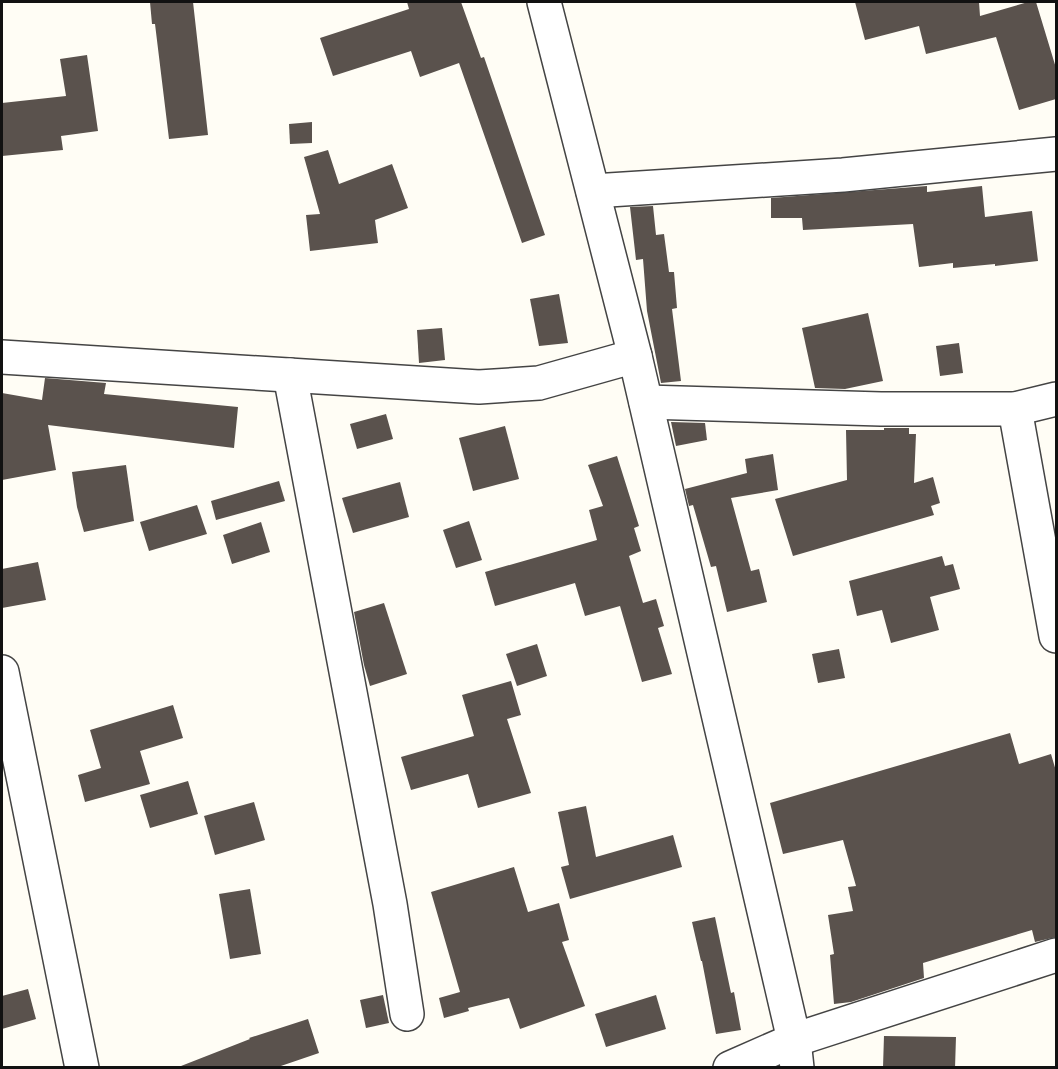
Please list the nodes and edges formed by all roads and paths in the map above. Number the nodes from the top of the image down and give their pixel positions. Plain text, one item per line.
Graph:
1 (544, 2) edge
2 (1056, 154) edge
3 (592, 191) junction
4 (635, 356) junction
5 (2, 357) edge
6 (290, 375) junction
7 (1056, 399) edge
8 (646, 402) junction
9 (1015, 409) junction
10 (1056, 636) edge
11 (2, 672) edge
12 (1056, 955) edge
13 (406, 1014) dead end
14 (796, 1054) edge
15 (82, 1068) edge
16 (730, 1068) edge

1 - 3 street
2 - 3 street
3 - 4 street
4 - 6 street
4 - 8 street
5 - 6 street
6 - 13 street
7 - 9 street
8 - 9 street
8 - 14 street
9 - 10 street
11 - 15 street
12 - 14 street
14 - 16 street

